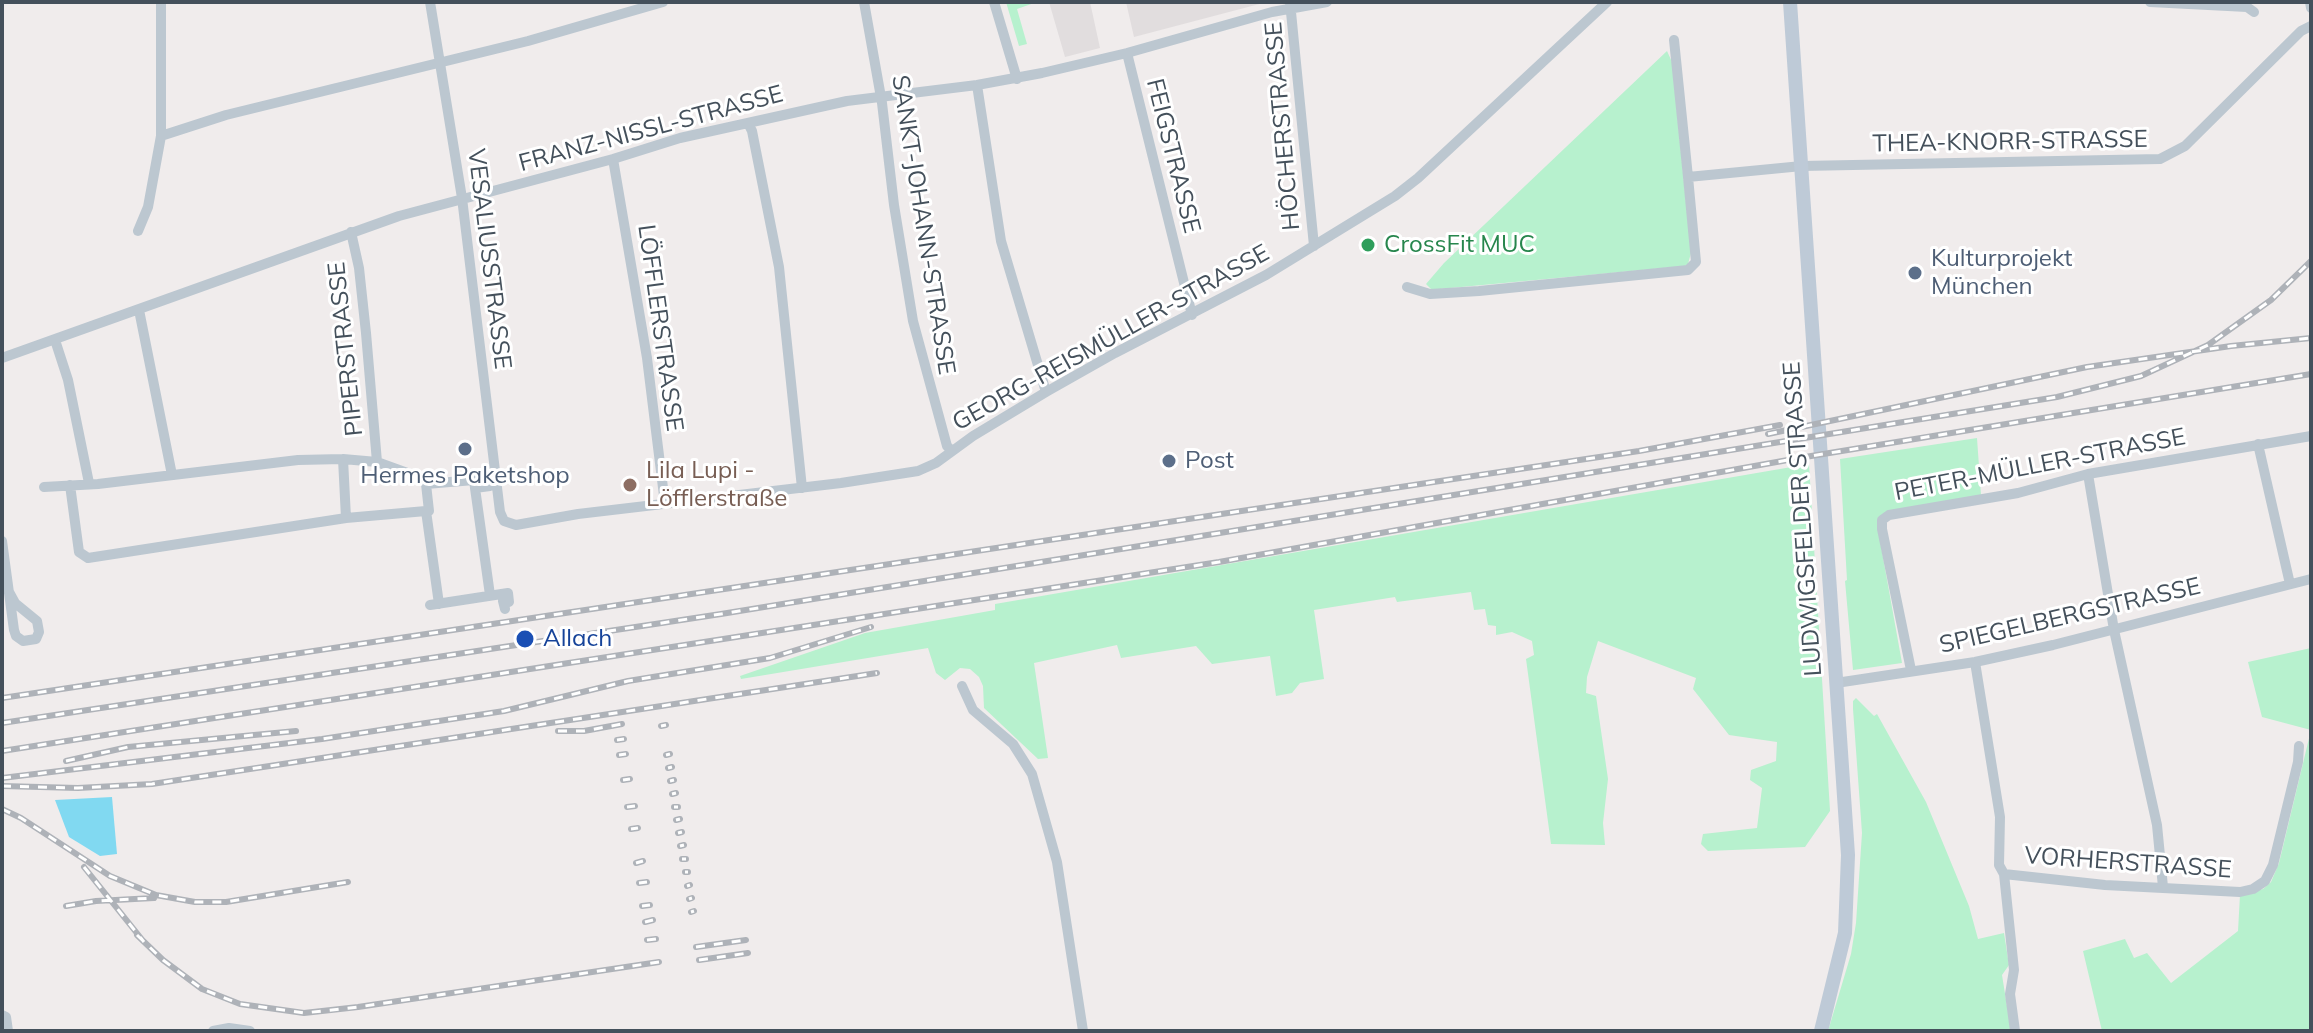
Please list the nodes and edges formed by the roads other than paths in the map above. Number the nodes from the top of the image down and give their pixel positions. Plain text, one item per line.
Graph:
1 (161, 2) edge
2 (430, 2) edge
3 (663, 2) edge
4 (864, 2) edge
5 (994, 2) edge
6 (1327, 2) edge
7 (1607, 2) edge
8 (1790, 2) edge
9 (2150, 2) edge
10 (2310, 2) edge
11 (1291, 5) edge
12 (2311, 8) edge
13 (2254, 12) dead end
14 (2311, 26) edge
15 (1674, 40) dead end
16 (1127, 53) junction
17 (440, 62) junction
18 (1017, 79) junction
19 (977, 85) junction
20 (881, 95) junction
21 (748, 123) junction
22 (161, 136) junction
23 (613, 159) junction
24 (1802, 166) junction
25 (1688, 177) junction
26 (462, 198) junction
27 (138, 231) dead end
28 (351, 232) junction
29 (1314, 246) junction
30 (1407, 287) dead end
31 (139, 310) junction
32 (1192, 315) junction
33 (55, 340) junction
34 (2, 358) edge
35 (1046, 392) junction
36 (2311, 436) edge
37 (2258, 444) junction
38 (951, 450) junction
39 (343, 459) junction
40 (377, 462) junction
41 (2088, 474) junction
42 (172, 475) junction
43 (89, 483) junction
44 (435, 483) junction
45 (70, 485) junction
46 (490, 486) dead end
47 (44, 487) dead end
48 (475, 488) junction
49 (802, 488) junction
50 (665, 504) junction
51 (421, 512) junction
52 (346, 518) junction
53 (504, 521) joint
54 (2, 541) edge
55 (2311, 579) edge
56 (2290, 584) junction
57 (9, 592) junction
58 (490, 595) junction
59 (507, 601) dead end
60 (2114, 630) junction
61 (1975, 662) junction
62 (1911, 670) junction
63 (1836, 683) junction
64 (962, 686) dead end
65 (2299, 746) dead end
66 (2004, 874) junction
67 (2163, 887) junction
68 (2, 1015) edge
69 (8, 1031) edge
70 (213, 1031) edge
71 (250, 1031) edge
72 (1083, 1031) edge
73 (1821, 1031) edge
74 (2015, 1031) edge

1 - 22 street
2 - 17 street, VESALIUSSTRASSE
3 - 17 street
4 - 20 street, SANKT-JOHANN-STRASSE
5 - 18 street
6 - 11 street, FRANZ-NISSL-STRASSE
7 - 29 street, GEORG-REISMÜLLER-STRASSE
8 - 24 street, LUDWIGSFELDER STRASSE
9 - 13 street
10 - 12 street
11 - 16 street, FRANZ-NISSL-STRASSE
11 - 29 street, HÖCHERSTRASSE
14 - 24 street, THEA-KNORR-STRASSE
15 - 25 street
16 - 18 street, FRANZ-NISSL-STRASSE
16 - 32 street, FEIGSTRASSE
17 - 22 street
17 - 26 street, VESALIUSSTRASSE
18 - 19 street, FRANZ-NISSL-STRASSE
19 - 20 street, FRANZ-NISSL-STRASSE
19 - 35 street
20 - 21 street, FRANZ-NISSL-STRASSE
20 - 38 street, SANKT-JOHANN-STRASSE
21 - 23 street, FRANZ-NISSL-STRASSE
21 - 49 street
22 - 27 street
23 - 26 street, FRANZ-NISSL-STRASSE
23 - 50 street, LÖFFLERSTRASSE
24 - 25 street, THEA-KNORR-STRASSE
24 - 63 street, LUDWIGSFELDER STRASSE
25 - 30 street
26 - 28 street, FRANZ-NISSL-STRASSE
26 - 53 street, VESALIUSSTRASSE
28 - 31 street, FRANZ-NISSL-STRASSE
28 - 40 street, PIPERSTRASSE
29 - 32 street, GEORG-REISMÜLLER-STRASSE
31 - 33 street, FRANZ-NISSL-STRASSE
31 - 42 street
32 - 35 street, GEORG-REISMÜLLER-STRASSE
33 - 34 street, FRANZ-NISSL-STRASSE
33 - 43 street
35 - 38 street, GEORG-REISMÜLLER-STRASSE
36 - 37 street, PETER-MÜLLER-STRASSE
37 - 41 street, PETER-MÜLLER-STRASSE
37 - 56 street
38 - 49 street, GEORG-REISMÜLLER-STRASSE
39 - 40 street
39 - 42 street
39 - 52 street
40 - 44 street
41 - 60 street
41 - 62 street, PETER-MÜLLER-STRASSE
42 - 43 street
43 - 45 street
44 - 48 street
44 - 51 street
45 - 47 street
45 - 52 street
46 - 48 street
48 - 58 street
49 - 50 street, GEORG-REISMÜLLER-STRASSE
50 - 53 street, GEORG-REISMÜLLER-STRASSE
51 - 52 street
51 - 58 street
54 - 57 street
55 - 56 street, SPIEGELBERGSTRASSE
56 - 60 street, SPIEGELBERGSTRASSE
57 - 57 street
58 - 59 street
60 - 61 street, SPIEGELBERGSTRASSE
60 - 67 street
61 - 62 street, SPIEGELBERGSTRASSE
61 - 66 street
62 - 63 street, SPIEGELBERGSTRASSE
63 - 73 street, LUDWIGSFELDER STRASSE
64 - 72 street
65 - 67 street, VORHERSTRASSE
66 - 67 street, VORHERSTRASSE
66 - 74 street, VORHERSTRASSE
68 - 69 street
70 - 71 street

